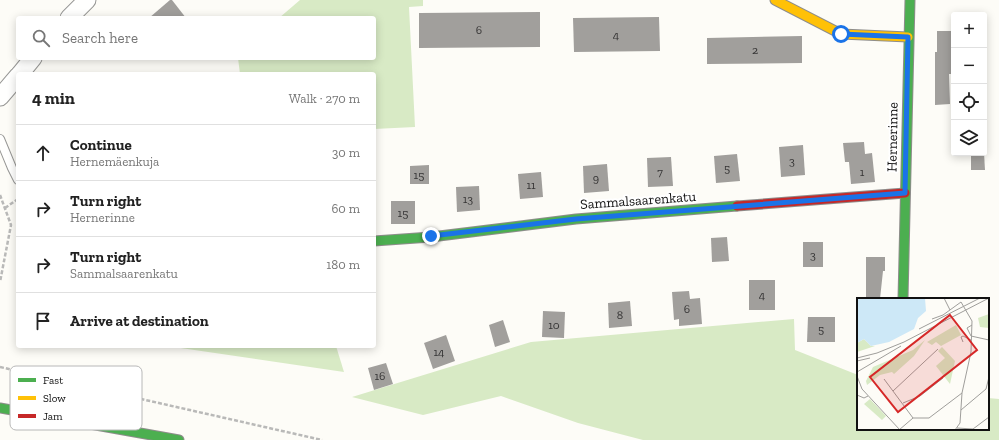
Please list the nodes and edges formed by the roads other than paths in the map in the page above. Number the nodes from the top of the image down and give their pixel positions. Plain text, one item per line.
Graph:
1 (87, 0) edge
2 (775, 0) edge
3 (910, 0) edge
4 (71, 16) edge
5 (908, 37) junction
6 (31, 60) edge
7 (21, 72) edge
8 (16, 78) edge
9 (0, 97) edge
10 (0, 139) edge
11 (16, 176) edge
12 (905, 193) junction
13 (376, 241) edge
14 (903, 298) edge
15 (0, 408) edge
16 (10, 410) edge
17 (123, 430) edge
18 (179, 440) edge

1 - 4 street
2 - 5 main road
3 - 5 main road, Hernerinne
5 - 12 main road, Hernerinne
6 - 7 street
8 - 9 street
10 - 11 lane
12 - 13 main road, Sammalsaarenkatu
12 - 14 main road, Hernerinne
15 - 16 main road
17 - 18 main road

